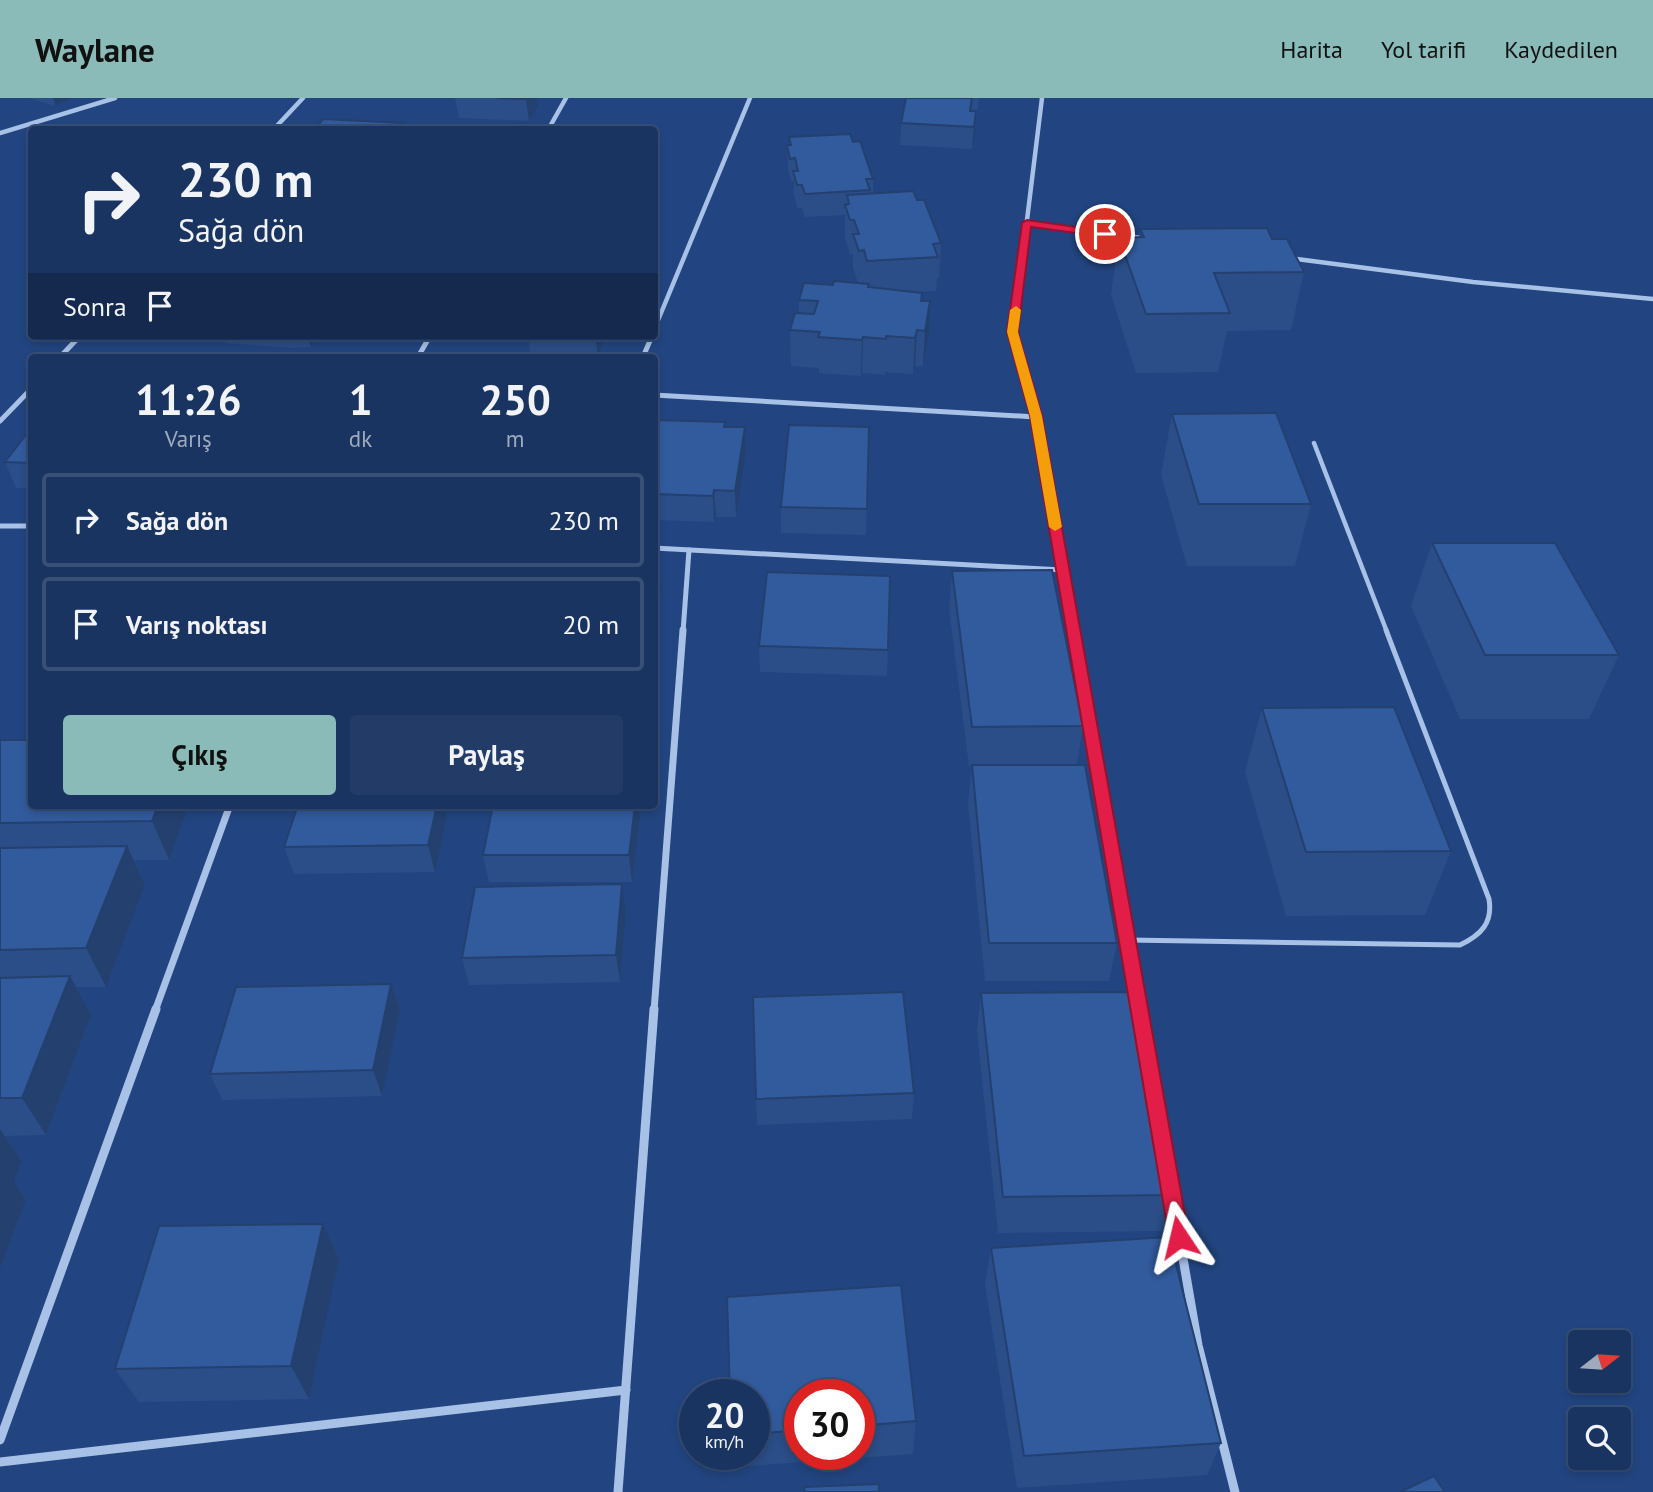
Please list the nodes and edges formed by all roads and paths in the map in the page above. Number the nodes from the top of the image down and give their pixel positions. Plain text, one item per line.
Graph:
1 (115, 98) edge
2 (303, 98) edge
3 (566, 98) edge
4 (750, 98) edge
5 (1042, 98) edge
6 (277, 126) edge
7 (550, 126) edge
8 (0, 133) edge
9 (1027, 223) junction
10 (1148, 239) edge
11 (1283, 257) edge
12 (1653, 299) edge
13 (658, 320) edge
14 (76, 340) edge
15 (63, 354) edge
16 (28, 392) edge
17 (658, 395) edge
18 (1036, 416) junction
19 (0, 421) edge
20 (1314, 443) dead end
21 (0, 526) edge
22 (28, 526) edge
23 (658, 548) edge
24 (689, 550) junction
25 (1063, 570) junction
26 (229, 809) edge
27 (1127, 940) junction
28 (1167, 1170) edge
29 (1170, 1183) edge
30 (626, 1390) junction
31 (0, 1440) edge
32 (0, 1462) edge
33 (618, 1492) edge
34 (1235, 1492) edge

1 - 8 street
2 - 6 street
3 - 7 street
4 - 13 street
5 - 9 street
9 - 10 street
9 - 18 street
11 - 12 street
14 - 15 street
16 - 19 street
17 - 18 street
18 - 25 street
20 - 27 lane
21 - 22 street
23 - 24 street
24 - 25 street
24 - 30 street
25 - 27 street
26 - 31 street
27 - 28 street
29 - 34 street
30 - 32 street
30 - 33 street

